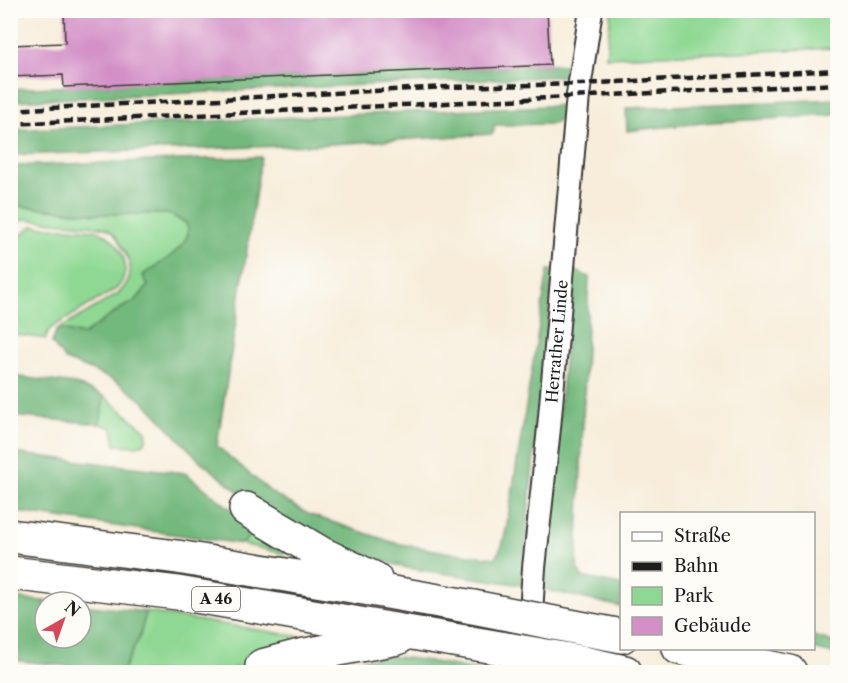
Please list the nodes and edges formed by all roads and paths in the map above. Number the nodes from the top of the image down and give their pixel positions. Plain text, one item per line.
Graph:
1 (591, 10) edge
2 (246, 508) dead end
3 (10, 536) edge
4 (10, 573) edge
5 (415, 597) junction
6 (420, 635) junction
7 (620, 636) edge
8 (688, 650) edge
9 (262, 666) dead end
10 (527, 672) edge
11 (626, 672) edge
12 (790, 672) edge

1 - 10 street, Herrather Linde
2 - 5 highway
3 - 5 highway, A 46
4 - 6 highway, A 46
5 - 7 highway, A 46, bridge
6 - 9 highway
6 - 11 highway, A 46, bridge
8 - 12 highway

